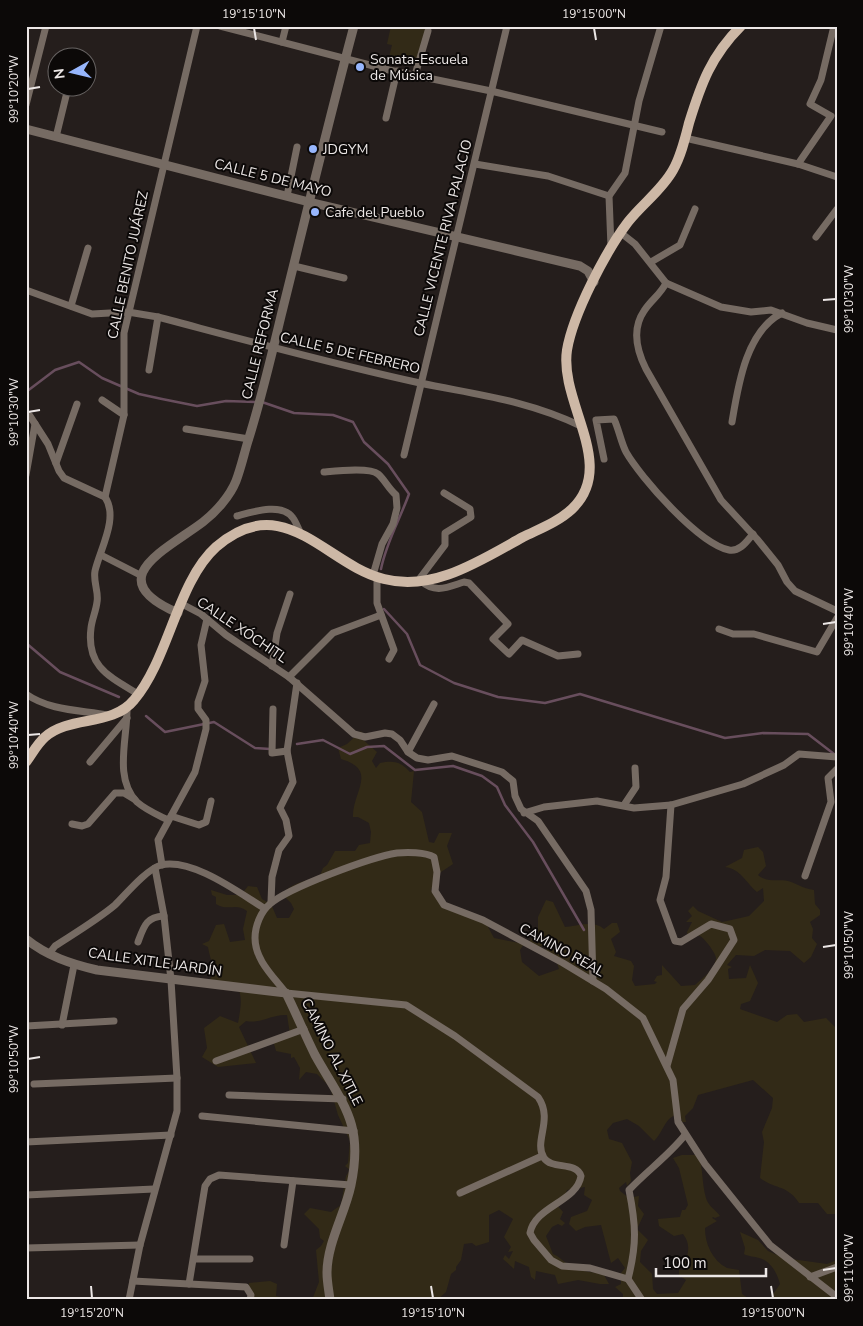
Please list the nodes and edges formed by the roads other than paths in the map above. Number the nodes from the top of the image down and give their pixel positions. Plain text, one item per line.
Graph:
1 (46, 26) edge
2 (197, 26) edge
3 (220, 26) edge
4 (286, 26) edge
5 (354, 26) edge
6 (507, 26) edge
7 (661, 26) edge
8 (741, 26) edge
9 (834, 26) edge
10 (428, 31) dead end
11 (282, 42) junction
12 (345, 59) junction
13 (397, 72) junction
14 (415, 75) junction
15 (490, 91) junction
16 (66, 98) edge
17 (26, 105) edge
18 (386, 118) dead end
19 (635, 126) junction
20 (26, 128) edge
21 (662, 132) dead end
22 (56, 137) junction
23 (685, 138) junction
24 (297, 147) dead end
25 (163, 164) junction
26 (475, 164) junction
27 (798, 164) junction
28 (837, 177) edge
29 (287, 196) junction
30 (609, 196) junction
31 (309, 202) junction
32 (695, 209) dead end
33 (837, 209) edge
34 (621, 232) junction
35 (816, 237) dead end
36 (458, 238) junction
37 (88, 248) dead end
38 (612, 249) junction
39 (651, 262) junction
40 (294, 266) junction
41 (344, 278) dead end
42 (594, 282) junction
43 (666, 283) junction
44 (26, 290) edge
45 (71, 306) junction
46 (128, 312) junction
47 (782, 313) junction
48 (158, 317) junction
49 (837, 330) edge
50 (274, 347) junction
51 (149, 370) dead end
52 (420, 382) junction
53 (102, 400) dead end
54 (77, 404) dead end
55 (26, 414) edge
56 (124, 415) junction
57 (732, 422) dead end
58 (35, 424) junction
59 (581, 426) junction
60 (186, 428) dead end
61 (249, 439) junction
62 (404, 455) dead end
63 (604, 459) dead end
64 (56, 463) junction
65 (324, 472) dead end
66 (26, 475) edge
67 (444, 493) dead end
68 (105, 497) junction
69 (237, 516) dead end
70 (300, 532) junction
71 (753, 534) junction
72 (101, 554) junction
73 (142, 576) junction
74 (375, 576) junction
75 (419, 582) junction
76 (290, 594) dead end
77 (180, 609) junction
78 (837, 611) edge
79 (381, 615) junction
80 (837, 618) edge
81 (207, 619) junction
82 (719, 628) dead end
83 (578, 654) dead end
84 (389, 659) dead end
85 (272, 666) junction
86 (288, 677) junction
87 (298, 683) junction
88 (26, 694) edge
89 (138, 694) junction
90 (434, 704) dead end
91 (272, 709) dead end
92 (127, 712) junction
93 (111, 715) junction
94 (287, 751) junction
95 (408, 752) junction
96 (835, 757) edge
97 (26, 762) edge
98 (90, 762) dead end
99 (635, 768) dead end
100 (837, 769) edge
101 (135, 799) junction
102 (211, 801) dead end
103 (624, 805) junction
104 (671, 806) junction
105 (524, 813) junction
106 (170, 818) junction
107 (72, 824) dead end
108 (162, 865) junction
109 (154, 868) junction
110 (805, 876) dead end
111 (271, 902) junction
112 (264, 908) junction
113 (164, 916) junction
114 (138, 942) dead end
115 (28, 944) edge
116 (49, 954) junction
117 (74, 964) junction
118 (170, 980) junction
119 (593, 982) junction
120 (286, 993) junction
121 (114, 1021) dead end
122 (62, 1025) junction
123 (26, 1026) edge
124 (304, 1029) junction
125 (216, 1061) dead end
126 (667, 1066) junction
127 (178, 1078) junction
128 (34, 1084) dead end
129 (229, 1095) dead end
130 (342, 1098) junction
131 (202, 1116) dead end
132 (354, 1131) junction
133 (685, 1134) junction
134 (171, 1135) junction
135 (26, 1142) edge
136 (542, 1156) junction
137 (293, 1181) junction
138 (351, 1185) junction
139 (154, 1189) junction
140 (460, 1193) dead end
141 (26, 1195) edge
142 (140, 1245) junction
143 (284, 1245) dead end
144 (26, 1248) edge
145 (194, 1259) junction
146 (250, 1259) dead end
147 (837, 1267) edge
148 (810, 1277) junction
149 (628, 1279) junction
150 (133, 1281) junction
151 (189, 1284) junction
152 (837, 1297) edge
153 (129, 1300) edge
154 (250, 1300) edge
155 (330, 1300) edge
156 (642, 1300) edge

1 - 17 street
2 - 25 street, CALLE BENITO JUÁREZ
3 - 11 street
4 - 11 street
5 - 12 street, CALLE REFORMA
6 - 15 street, CALLE VICENTE RIVA PALACIO
7 - 19 street
8 - 23 main road
9 - 27 street
10 - 14 street
11 - 12 street
12 - 13 street
12 - 31 street, CALLE REFORMA
13 - 14 street
13 - 18 street
14 - 15 street
15 - 19 street
15 - 26 street, CALLE VICENTE RIVA PALACIO
16 - 22 street
19 - 21 street
19 - 30 street
20 - 22 street, CALLE 5 DE MAYO
22 - 25 street, CALLE 5 DE MAYO
23 - 27 street
23 - 34 main road
24 - 29 street
25 - 29 street, CALLE 5 DE MAYO
25 - 46 street, CALLE BENITO JUÁREZ
26 - 30 street
26 - 36 street, CALLE VICENTE RIVA PALACIO
27 - 28 street
29 - 31 street, CALLE 5 DE MAYO
30 - 38 street
31 - 36 street, CALLE 5 DE MAYO
31 - 40 street, CALLE REFORMA
32 - 39 street
33 - 35 street
34 - 38 main road
34 - 39 street
36 - 42 street, CALLE 5 DE MAYO
36 - 52 street, CALLE VICENTE RIVA PALACIO
37 - 45 street
38 - 42 main road
39 - 43 street
40 - 41 street
40 - 50 street, CALLE REFORMA
42 - 59 main road
43 - 47 street
43 - 71 street
44 - 45 street, CALLE 5 DE FEBRERO
45 - 46 street, CALLE 5 DE FEBRERO
46 - 48 street, CALLE 5 DE FEBRERO
46 - 56 street, CALLE BENITO JUÁREZ
47 - 49 street
47 - 57 street
48 - 50 street, CALLE 5 DE FEBRERO
48 - 51 street
50 - 52 street, CALLE 5 DE FEBRERO
50 - 61 street, CALLE REFORMA
52 - 59 street, CALLE 5 DE FEBRERO
52 - 62 street, CALLE VICENTE RIVA PALACIO
53 - 56 street
54 - 64 street
55 - 58 street
56 - 68 street, CALLE BENITO JUÁREZ
58 - 64 street
58 - 66 street
59 - 75 main road
60 - 61 street
61 - 73 street, CALLE REFORMA
63 - 71 street
64 - 68 street
65 - 74 street
67 - 75 street
68 - 72 street, CALLE BENITO JUÁREZ
69 - 70 street
70 - 74 main road
70 - 77 main road
71 - 78 street
72 - 73 street
72 - 89 street, CALLE BENITO JUÁREZ
73 - 77 street
74 - 75 main road
74 - 79 street
75 - 83 street
76 - 85 street
77 - 81 street, CALLE XÓCHITL
77 - 89 main road
79 - 84 street
79 - 86 street, CALLE XÓCHITL
80 - 82 street
81 - 85 street, CALLE XÓCHITL
81 - 106 street
85 - 86 street, CALLE XÓCHITL
86 - 87 street, CALLE XÓCHITL
87 - 94 street
87 - 95 street, CALLE XÓCHITL
88 - 93 street
89 - 92 main road
90 - 95 street
91 - 94 street
92 - 93 main road
92 - 98 street
92 - 101 street
93 - 97 main road
94 - 111 street
95 - 105 street, CALLE XÓCHITL
96 - 104 street
99 - 103 street
100 - 110 street
101 - 106 street
101 - 107 street
102 - 106 street
103 - 104 street
103 - 105 street
104 - 126 street
105 - 119 street
106 - 108 street
108 - 109 street
108 - 112 street
109 - 113 street
109 - 116 street
111 - 112 street, CAMINO REAL
111 - 119 street, CAMINO REAL
112 - 120 street
113 - 114 street
113 - 118 street
115 - 116 street, CALLE XITLE JARDÍN
116 - 117 street, CALLE XITLE JARDÍN
117 - 118 street, CALLE XITLE JARDÍN
117 - 122 street
118 - 120 street, CALLE XITLE JARDÍN
118 - 127 street
119 - 126 street, CAMINO REAL
120 - 124 street, CAMINO AL XITLE
120 - 136 street
121 - 122 street
122 - 123 street
124 - 125 street
124 - 130 street, CAMINO AL XITLE
126 - 133 street, CAMINO REAL
127 - 128 street
127 - 134 street
129 - 130 street
130 - 132 street, CAMINO AL XITLE
131 - 132 street
132 - 138 street, CAMINO AL XITLE
133 - 148 street, CAMINO REAL
133 - 149 street
134 - 135 street
134 - 139 street
136 - 140 street
136 - 149 street
137 - 138 street
137 - 143 street
137 - 145 street
138 - 155 street, CAMINO AL XITLE
139 - 141 street
139 - 142 street
142 - 144 street
142 - 150 street
145 - 146 street
145 - 151 street
147 - 148 street
148 - 152 street, CAMINO REAL
149 - 156 street
150 - 151 street
150 - 153 street
151 - 154 street

